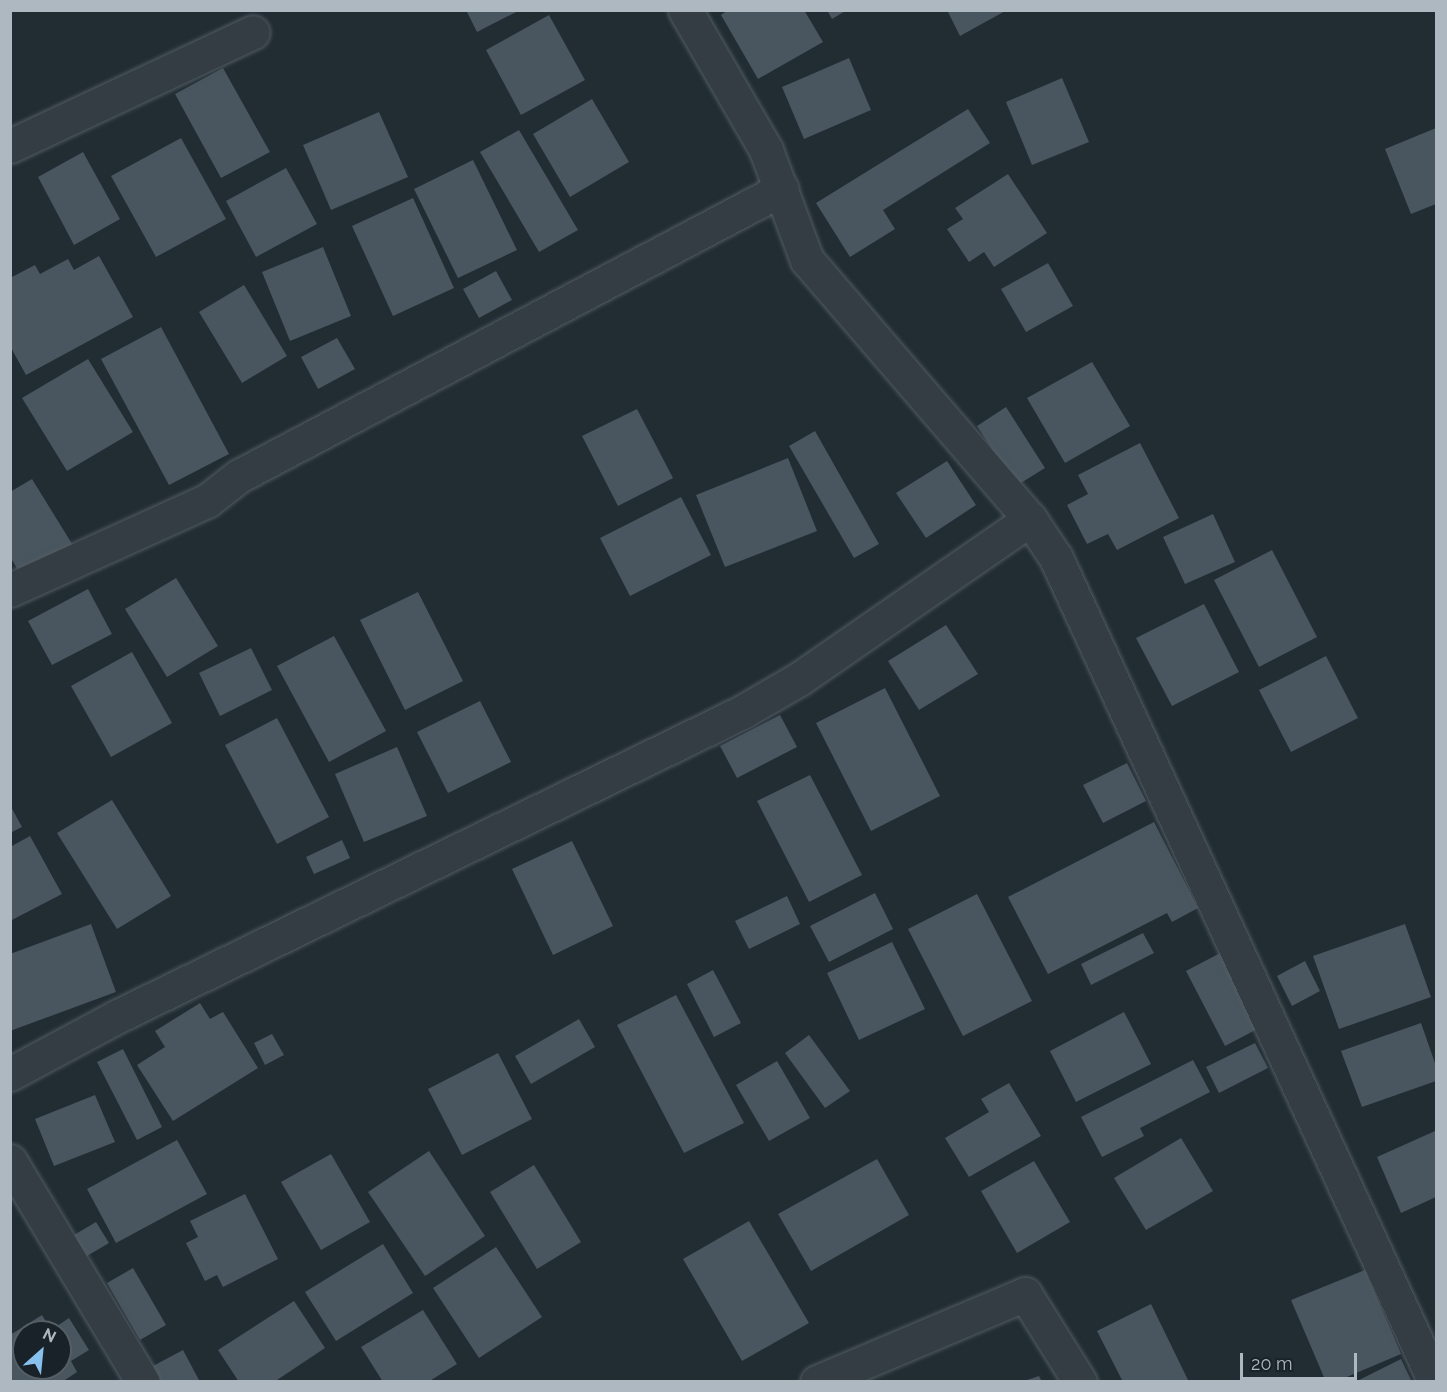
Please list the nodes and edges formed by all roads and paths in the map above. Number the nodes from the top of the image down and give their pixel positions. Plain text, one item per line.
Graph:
1 (685, 10) edge
2 (253, 32) dead end
3 (10, 146) edge
4 (782, 189) junction
5 (1030, 519) junction
6 (10, 590) edge
7 (10, 1074) edge
8 (10, 1161) edge
9 (143, 1382) edge
10 (818, 1382) edge
11 (1080, 1382) edge
12 (1435, 1382) edge

1 - 4 street
2 - 3 street
4 - 5 street
4 - 6 street
5 - 7 street
5 - 12 street
8 - 9 street
10 - 11 street

